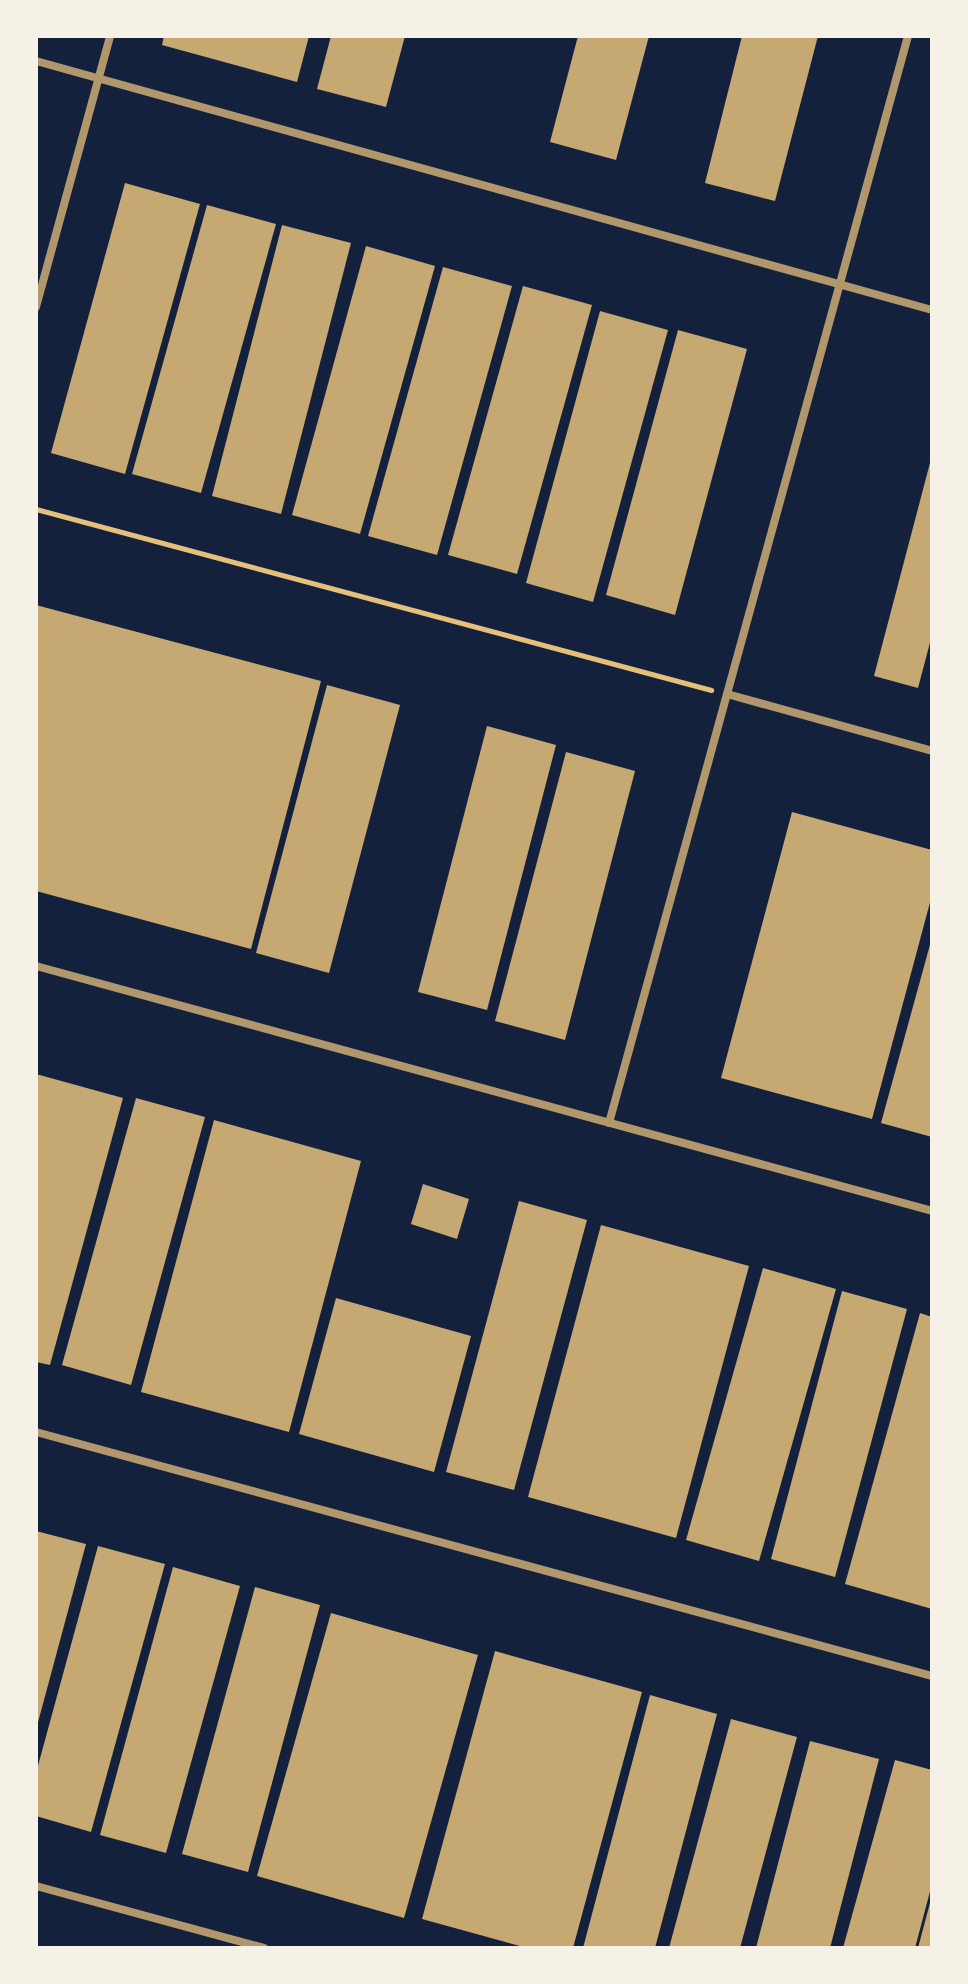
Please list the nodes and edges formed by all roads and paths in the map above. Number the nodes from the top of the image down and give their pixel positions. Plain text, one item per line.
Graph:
1 (110, 36) edge
2 (908, 36) edge
3 (36, 61) edge
4 (99, 78) junction
5 (840, 285) junction
6 (36, 307) edge
7 (932, 310) edge
8 (36, 509) edge
9 (727, 694) junction
10 (932, 751) edge
11 (36, 966) edge
12 (609, 1123) junction
13 (932, 1211) edge
14 (36, 1432) edge
15 (932, 1676) edge
16 (36, 1886) edge
17 (264, 1948) edge

1 - 4 street
2 - 5 street
3 - 4 street
4 - 5 street
4 - 6 street
5 - 7 street
5 - 9 street
8 - 9 path
9 - 10 street
9 - 12 street
11 - 12 street
12 - 13 street
14 - 15 street
16 - 17 street

